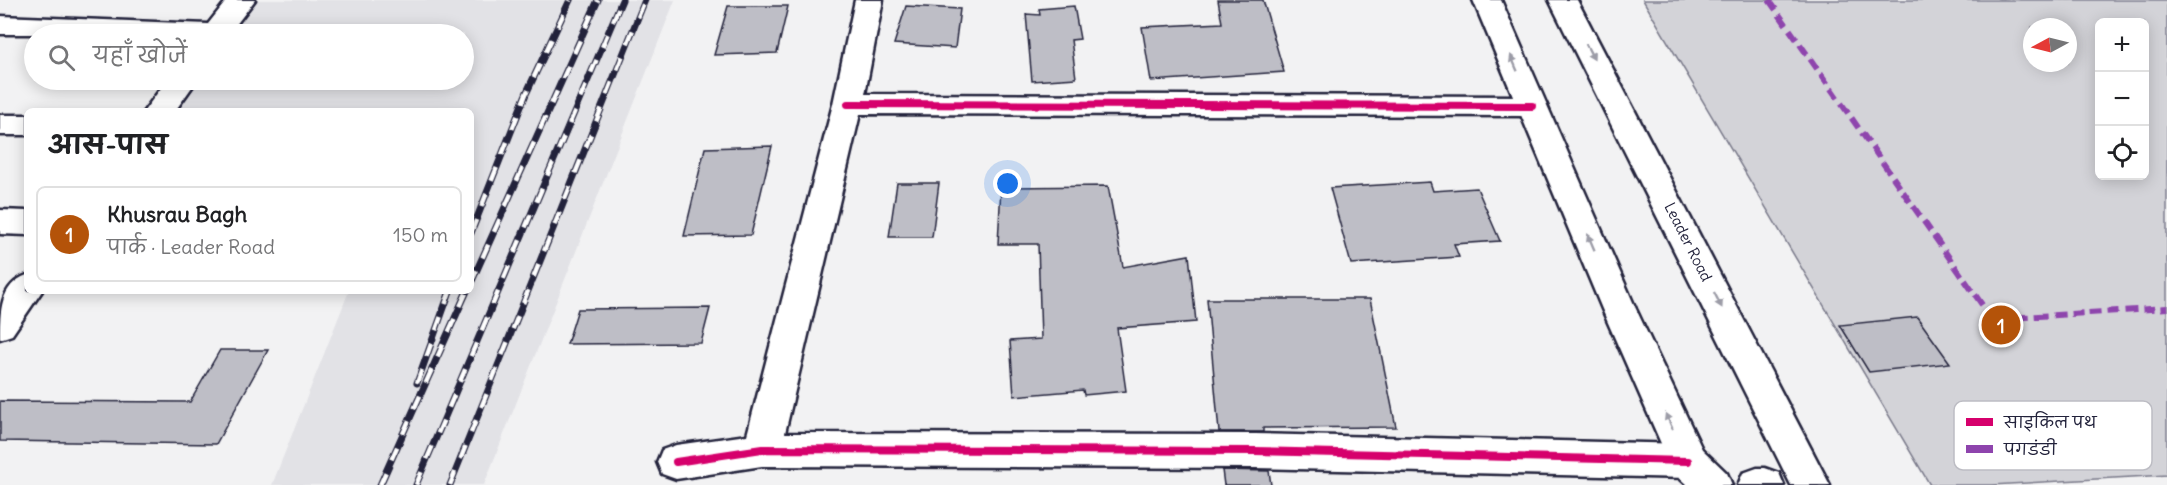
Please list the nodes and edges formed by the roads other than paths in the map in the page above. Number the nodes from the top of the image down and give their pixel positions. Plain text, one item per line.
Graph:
1 (241, 0) edge
2 (869, 0) edge
3 (1487, 0) edge
4 (1563, 0) edge
5 (223, 24) edge
6 (0, 25) edge
7 (24, 26) edge
8 (175, 90) edge
9 (848, 105) junction
10 (1532, 106) junction
11 (161, 108) edge
12 (0, 125) edge
13 (24, 125) edge
14 (0, 222) edge
15 (24, 223) edge
16 (24, 292) edge
17 (0, 325) edge
18 (762, 449) junction
19 (676, 462) dead end
20 (1700, 473) edge
21 (1757, 485) edge
22 (1765, 485) edge
23 (1811, 485) edge

1 - 5 street
2 - 9 street
10 -> 3 street
4 -> 23 street, Leader Road
6 - 7 street
8 - 11 street
9 - 10 street
9 - 18 street
20 -> 10 street
12 - 13 street
14 - 15 street
16 - 17 street
18 - 19 street
18 - 20 street
21 - 22 street

